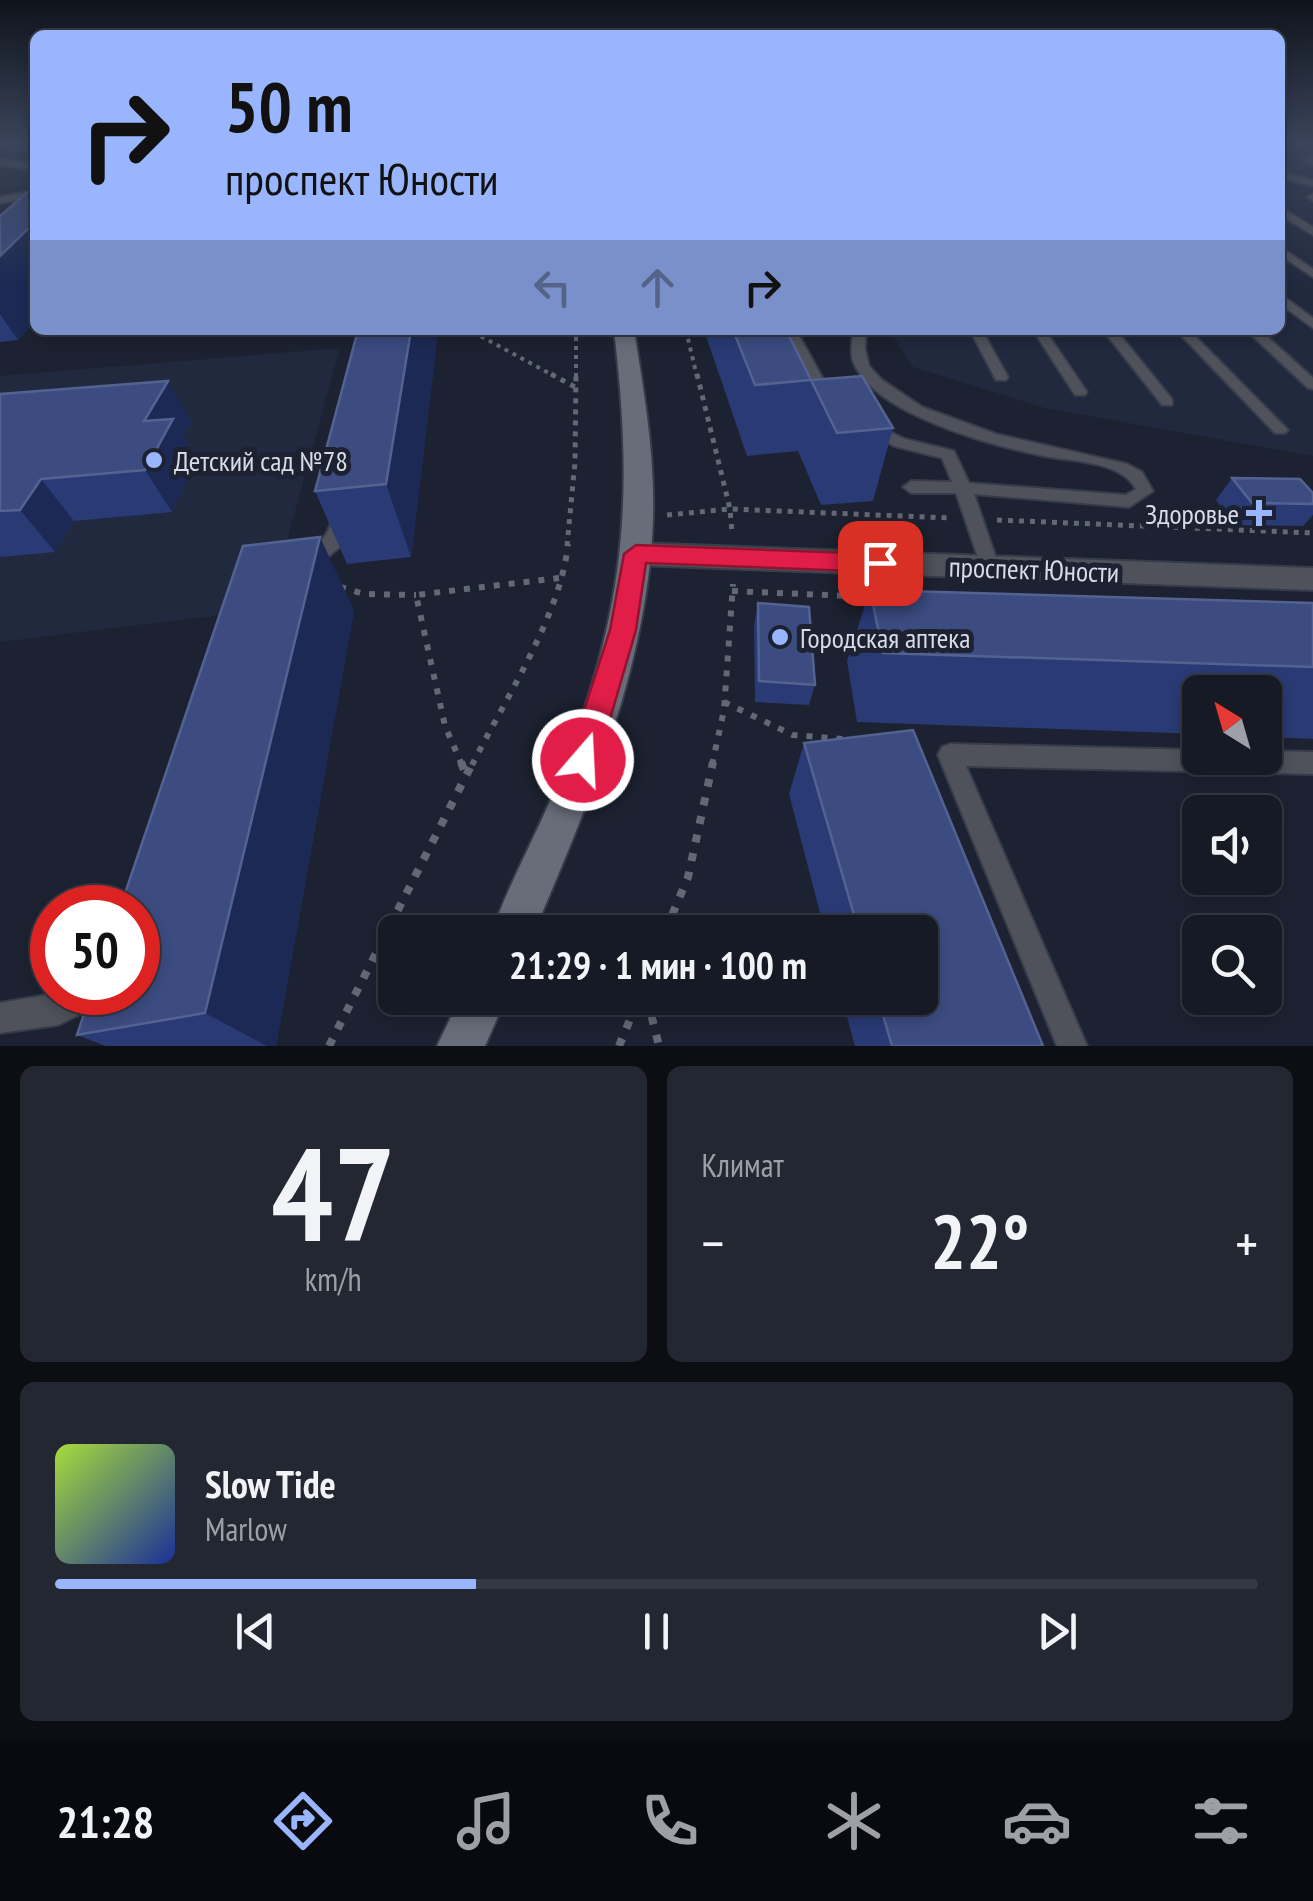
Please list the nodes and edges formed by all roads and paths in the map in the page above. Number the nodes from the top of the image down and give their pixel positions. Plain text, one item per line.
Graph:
1 (30, 195) edge
2 (0, 200) edge
3 (30, 209) edge
4 (1285, 213) edge
5 (0, 214) edge
6 (1313, 232) edge
7 (1285, 253) edge
8 (1285, 255) edge
9 (1313, 255) edge
10 (1313, 274) edge
11 (1285, 302) edge
12 (1313, 324) edge
13 (478, 335) edge
14 (576, 335) edge
15 (625, 335) edge
16 (687, 335) edge
17 (793, 335) edge
18 (859, 335) edge
19 (979, 335) edge
20 (1042, 335) edge
21 (1113, 335) edge
22 (1187, 335) edge
23 (1258, 335) edge
24 (1001, 377) dead end
25 (1313, 385) edge
26 (576, 387) junction
27 (1080, 392) dead end
28 (1167, 402) dead end
29 (832, 408) edge
30 (849, 417) edge
31 (1280, 430) dead end
32 (910, 487) dead end
33 (962, 488) junction
34 (345, 502) edge
35 (730, 509) junction
36 (966, 518) dead end
37 (985, 519) dead end
38 (1313, 534) edge
39 (638, 536) junction
40 (734, 558) junction
41 (300, 567) joint
42 (990, 567) junction
43 (560, 578) junction
44 (1313, 579) edge
45 (732, 591) junction
46 (416, 594) junction
47 (887, 597) edge
48 (724, 702) junction
49 (846, 740) edge
50 (1313, 763) edge
51 (466, 775) junction
52 (519, 915) edge
53 (672, 915) edge
54 (30, 1014) edge
55 (476, 1015) edge
56 (632, 1015) edge
57 (651, 1015) edge
58 (0, 1018) edge
59 (330, 1046) edge
60 (461, 1046) edge
61 (619, 1046) edge
62 (659, 1046) edge
63 (1072, 1046) edge

1 - 2 lane
3 - 5 street
4 - 6 lane
7 - 9 lane
8 - 10 lane
11 - 12 lane
13 - 26 path
14 - 26 path
15 - 39 main road
16 - 35 path
17 - 29 lane
18 - 33 lane
19 - 24 lane
20 - 27 lane
21 - 28 lane
22 - 31 lane
23 - 25 lane
26 - 43 path
30 - 33 lane
32 - 33 lane
33 - 42 lane
34 - 41 lane
35 - 36 path
35 - 39 path
35 - 40 path
37 - 38 path
39 - 40 street, проспект Юности
39 - 52 main road
40 - 42 street, проспект Юности
40 - 45 path
41 - 46 path
42 - 44 street, проспект Юности
43 - 46 path
43 - 51 path
45 - 47 path
45 - 48 path
46 - 51 path
48 - 49 path
48 - 53 path
50 - 63 lane
51 - 59 path
54 - 58 lane
55 - 60 main road
56 - 61 path
57 - 62 path

